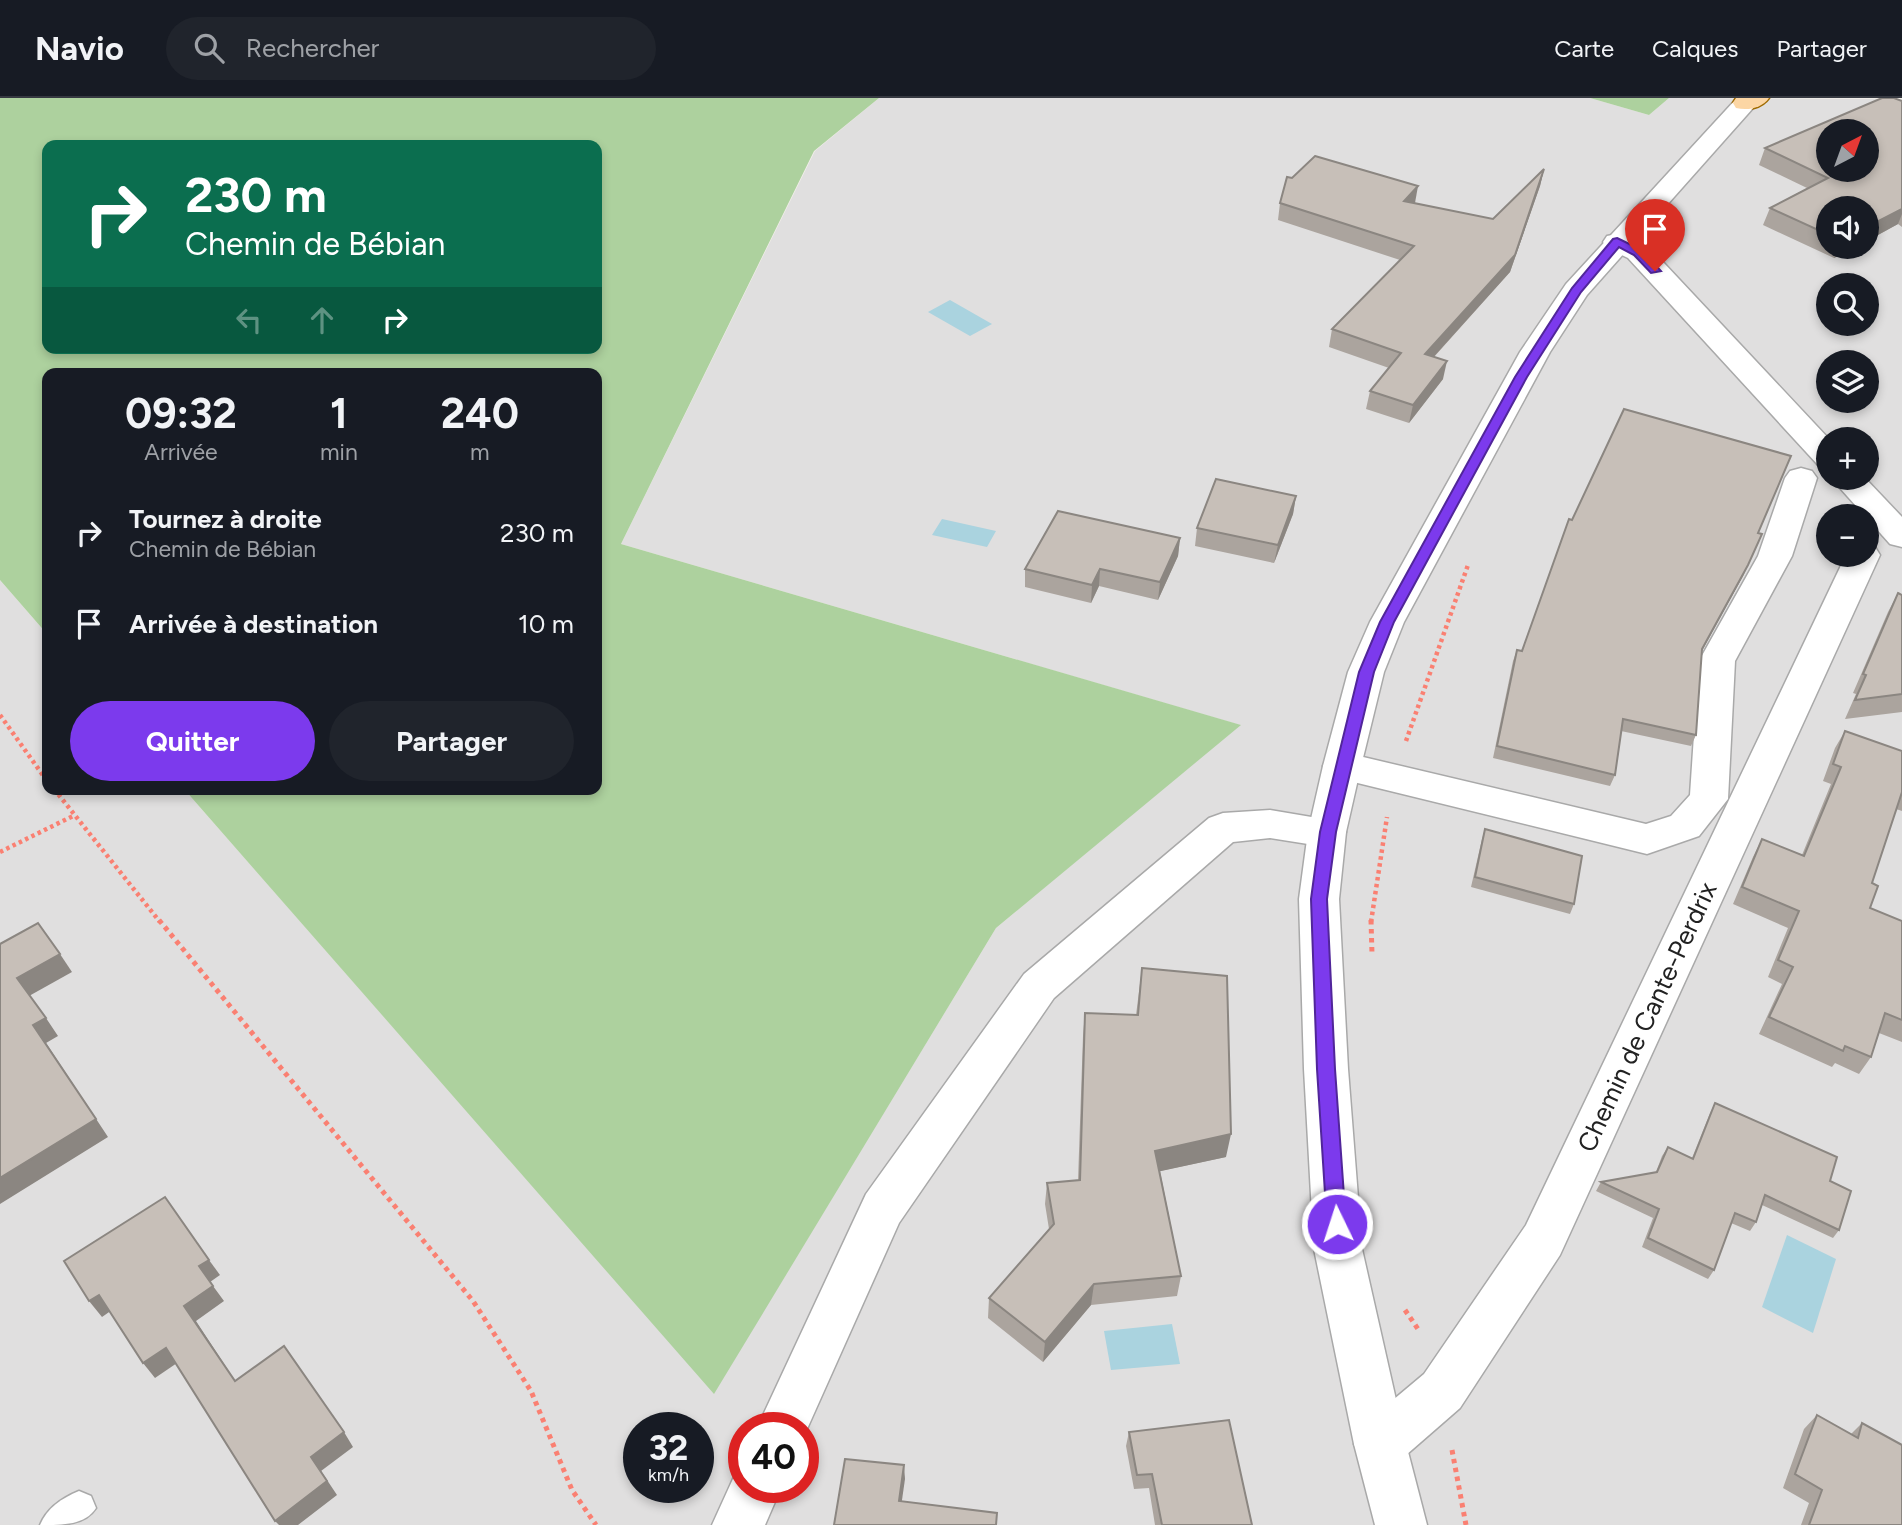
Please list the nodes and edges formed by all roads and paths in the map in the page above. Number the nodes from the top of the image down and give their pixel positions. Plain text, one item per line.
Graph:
1 (1751, 100) edge
2 (1617, 242) junction
3 (1815, 468) edge
4 (1858, 490) edge
5 (1892, 526) edge
6 (1857, 567) edge
7 (0, 715) edge
8 (1342, 766) junction
9 (42, 773) edge
10 (58, 795) edge
11 (73, 816) junction
12 (1328, 832) junction
13 (0, 852) edge
14 (789, 1412) edge
15 (1380, 1444) junction
16 (748, 1503) edge
17 (596, 1525) edge
18 (738, 1525) edge
19 (1401, 1525) edge

1 - 2 street
2 - 3 street
2 - 8 street
3 - 8 street
4 - 5 street
6 - 15 street, Chemin de Cante-Perdrix
7 - 9 path
8 - 12 street
10 - 11 path
11 - 13 path
11 - 17 path
12 - 14 street
12 - 15 street
15 - 19 street
16 - 18 street

